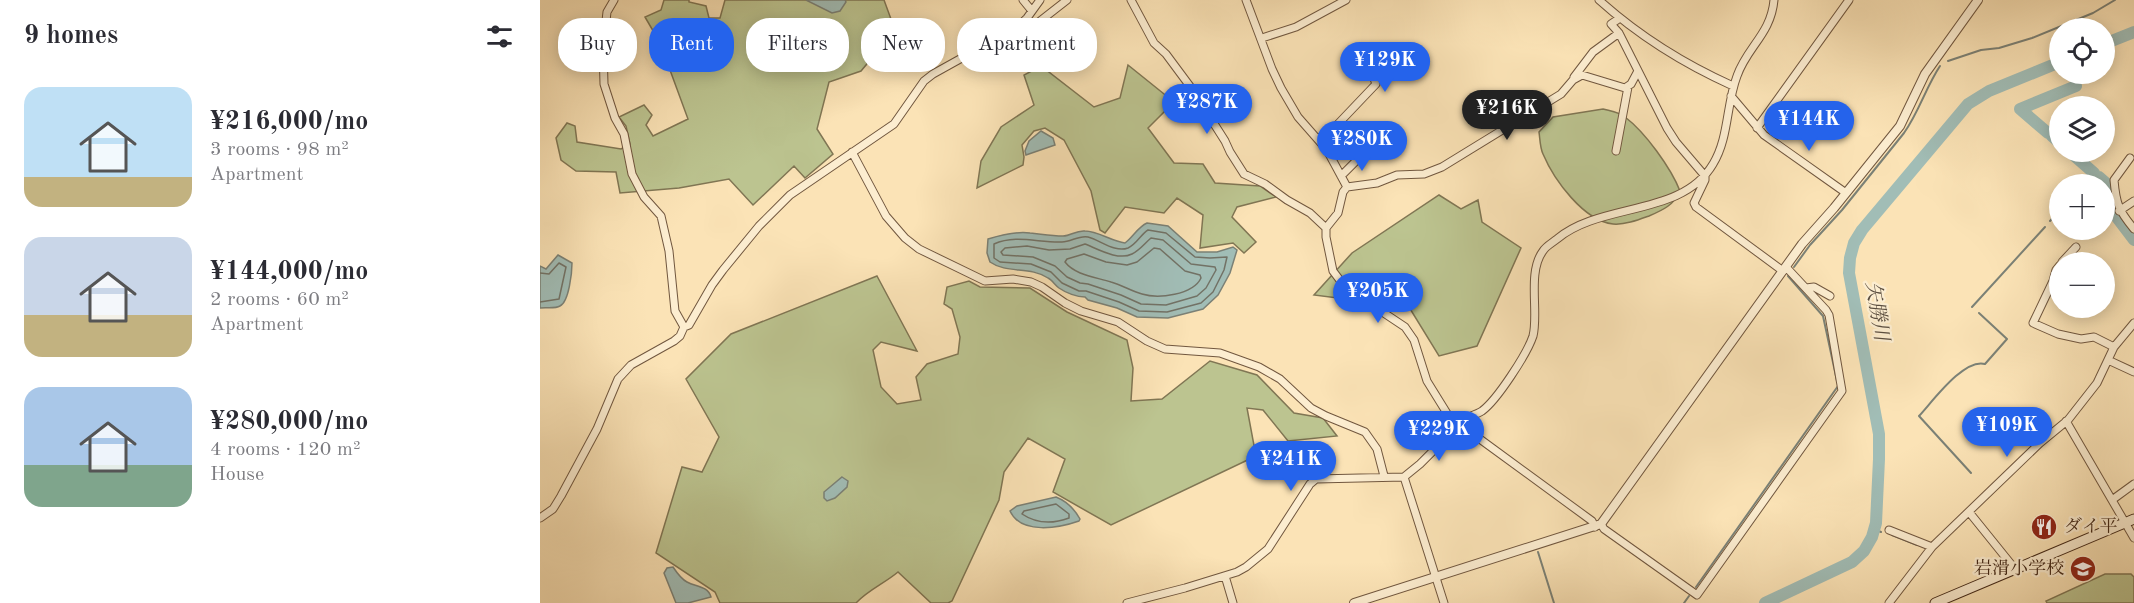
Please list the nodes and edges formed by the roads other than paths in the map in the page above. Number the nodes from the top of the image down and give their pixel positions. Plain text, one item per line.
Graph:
1 (614, 0) edge
2 (1023, 0) edge
3 (1040, 0) edge
4 (1067, 0) edge
5 (1131, 0) edge
6 (1246, 0) edge
7 (1346, 0) edge
8 (1599, 0) edge
9 (1774, 0) edge
10 (1850, 0) edge
11 (1978, 0) edge
12 (1032, 11) junction
13 (1025, 18) edge
14 (1044, 18) edge
15 (1620, 18) junction
16 (1619, 33) junction
17 (1262, 38) junction
18 (1349, 57) dead end
19 (957, 61) edge
20 (1638, 71) junction
21 (1573, 80) junction
22 (1733, 86) junction
23 (1628, 87) junction
24 (1731, 96) junction
25 (1757, 128) junction
26 (1318, 139) junction
27 (1616, 150) dead end
28 (852, 152) junction
29 (1365, 152) dead end
30 (2130, 158) dead end
31 (1341, 176) junction
32 (1705, 176) junction
33 (1347, 187) junction
34 (1846, 194) junction
35 (2134, 201) edge
36 (2119, 211) junction
37 (1326, 228) junction
38 (2134, 229) edge
39 (2076, 247) dead end
40 (2072, 252) edge
41 (1785, 269) junction
42 (1806, 288) junction
43 (2049, 289) edge
44 (1830, 297) dead end
45 (2134, 323) edge
46 (684, 327) junction
47 (2114, 347) junction
48 (2108, 360) junction
49 (2134, 372) edge
50 (2066, 421) junction
51 (1455, 423) junction
52 (1384, 476) junction
53 (1404, 477) junction
54 (2134, 484) edge
55 (2112, 500) junction
56 (1969, 512) junction
57 (540, 518) edge
58 (2130, 521) edge
59 (1598, 525) junction
60 (1889, 530) dead end
61 (2134, 538) edge
62 (1932, 547) junction
63 (2015, 569) junction
64 (1225, 576) junction
65 (1436, 578) junction
66 (1127, 603) edge
67 (1233, 603) edge
68 (1354, 603) edge
69 (1444, 603) edge
70 (1889, 603) edge
71 (1936, 603) edge

1 - 46 street
2 - 12 street
3 - 12 street
4 - 14 street
5 - 37 street
6 - 17 street
7 - 17 street
8 - 15 street
9 - 22 street
10 - 25 street
11 - 34 street
12 - 13 street
15 - 16 street
15 - 22 street
16 - 20 street
16 - 21 street
17 - 26 street
18 - 26 street
19 - 28 street
20 - 23 street
20 - 32 street
21 - 23 street
21 - 33 street
22 - 24 street
23 - 27 street
24 - 25 street
24 - 32 street
25 - 34 street
26 - 31 street
28 - 46 street
28 - 52 street
29 - 31 street
30 - 36 street
31 - 33 street
32 - 41 street
32 - 51 street
33 - 37 street
34 - 41 street
35 - 36 street
36 - 38 street
37 - 51 street
39 - 40 street
41 - 42 street
41 - 59 street
42 - 44 street
42 - 59 street
43 - 47 street
45 - 47 street
46 - 57 street
47 - 48 street
48 - 49 street
48 - 50 street
50 - 55 street
50 - 56 street
51 - 53 street
51 - 59 street
52 - 53 street
52 - 64 street
53 - 65 street
54 - 55 street
55 - 58 street
56 - 62 street
56 - 63 street
58 - 61 street
58 - 63 main road
59 - 65 street
60 - 62 street
62 - 70 street
63 - 71 main road
64 - 66 street
64 - 67 street
65 - 68 street
65 - 69 street

